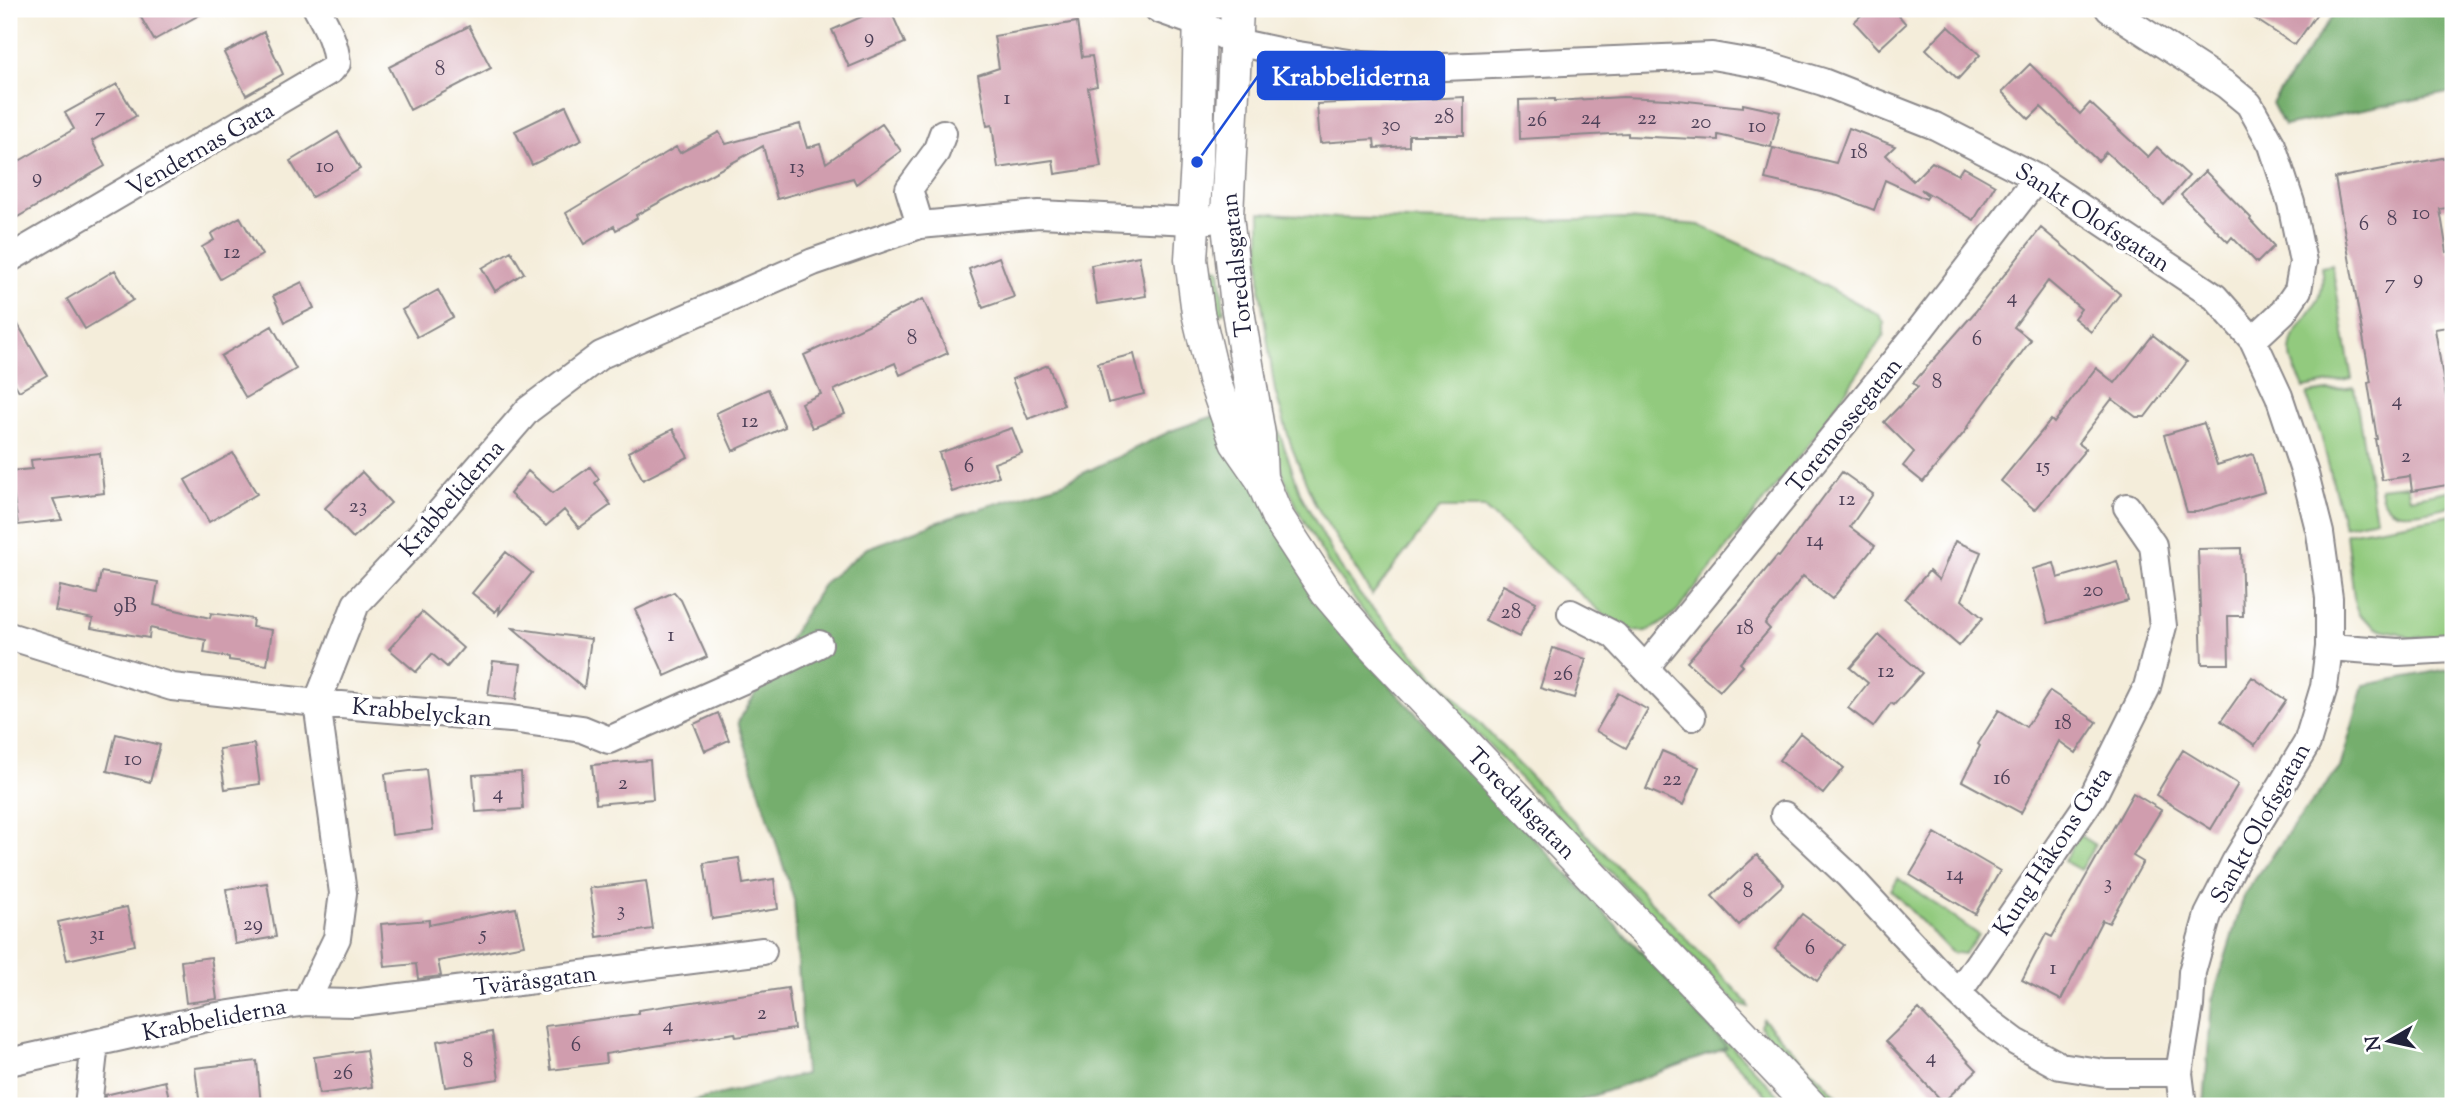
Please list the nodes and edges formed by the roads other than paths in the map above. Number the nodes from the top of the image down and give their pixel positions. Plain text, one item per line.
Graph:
1 (317, 9) edge
2 (1158, 9) edge
3 (1237, 9) edge
4 (2109, 9) edge
5 (1200, 16) edge
6 (1236, 42) junction
7 (943, 133) dead end
8 (2037, 178) junction
9 (1227, 216) junction
10 (1192, 221) junction
11 (920, 225) junction
12 (9, 259) edge
13 (2253, 340) junction
14 (1261, 478) junction
15 (2127, 507) dead end
16 (1571, 613) dead end
17 (9, 636) edge
18 (819, 644) dead end
19 (2329, 647) junction
20 (2453, 649) edge
21 (1645, 668) junction
22 (317, 703) junction
23 (1692, 717) dead end
24 (1784, 815) dead end
25 (762, 951) dead end
26 (1958, 993) junction
27 (306, 1002) junction
28 (95, 1043) junction
29 (9, 1062) edge
30 (2179, 1073) junction
31 (88, 1106) edge
32 (1811, 1106) edge
33 (2182, 1106) edge

1 - 12 street, Vendernas Gata
2 - 5 street, Sankt Olofsgatan
3 - 6 street, Toredalsgatan
4 - 13 street
5 - 6 street, Sankt Olofsgatan
5 - 10 street, Toredalsgatan
6 - 8 street, Sankt Olofsgatan
6 - 9 street, Toredalsgatan
7 - 11 street
8 - 13 street, Sankt Olofsgatan
8 - 21 street, Toremossegatan
9 - 10 street, Krabbeliderna
9 - 14 street, Toredalsgatan
10 - 11 street, Krabbeliderna
10 - 14 street, Toredalsgatan
11 - 22 street, Krabbeliderna
13 - 19 street, Sankt Olofsgatan
14 - 32 street, Toredalsgatan
15 - 26 street, Kung Håkons Gata
16 - 21 street
17 - 22 street, Krabbelyckan
18 - 22 street, Krabbelyckan
19 - 20 street
19 - 30 street, Sankt Olofsgatan
21 - 23 street
22 - 27 street, Krabbeliderna
24 - 26 street
25 - 27 street, Tväråsgatan
26 - 30 street
27 - 28 street, Krabbeliderna
28 - 29 street, Krabbeliderna
28 - 31 street
30 - 33 street, Sankt Olofsgatan

